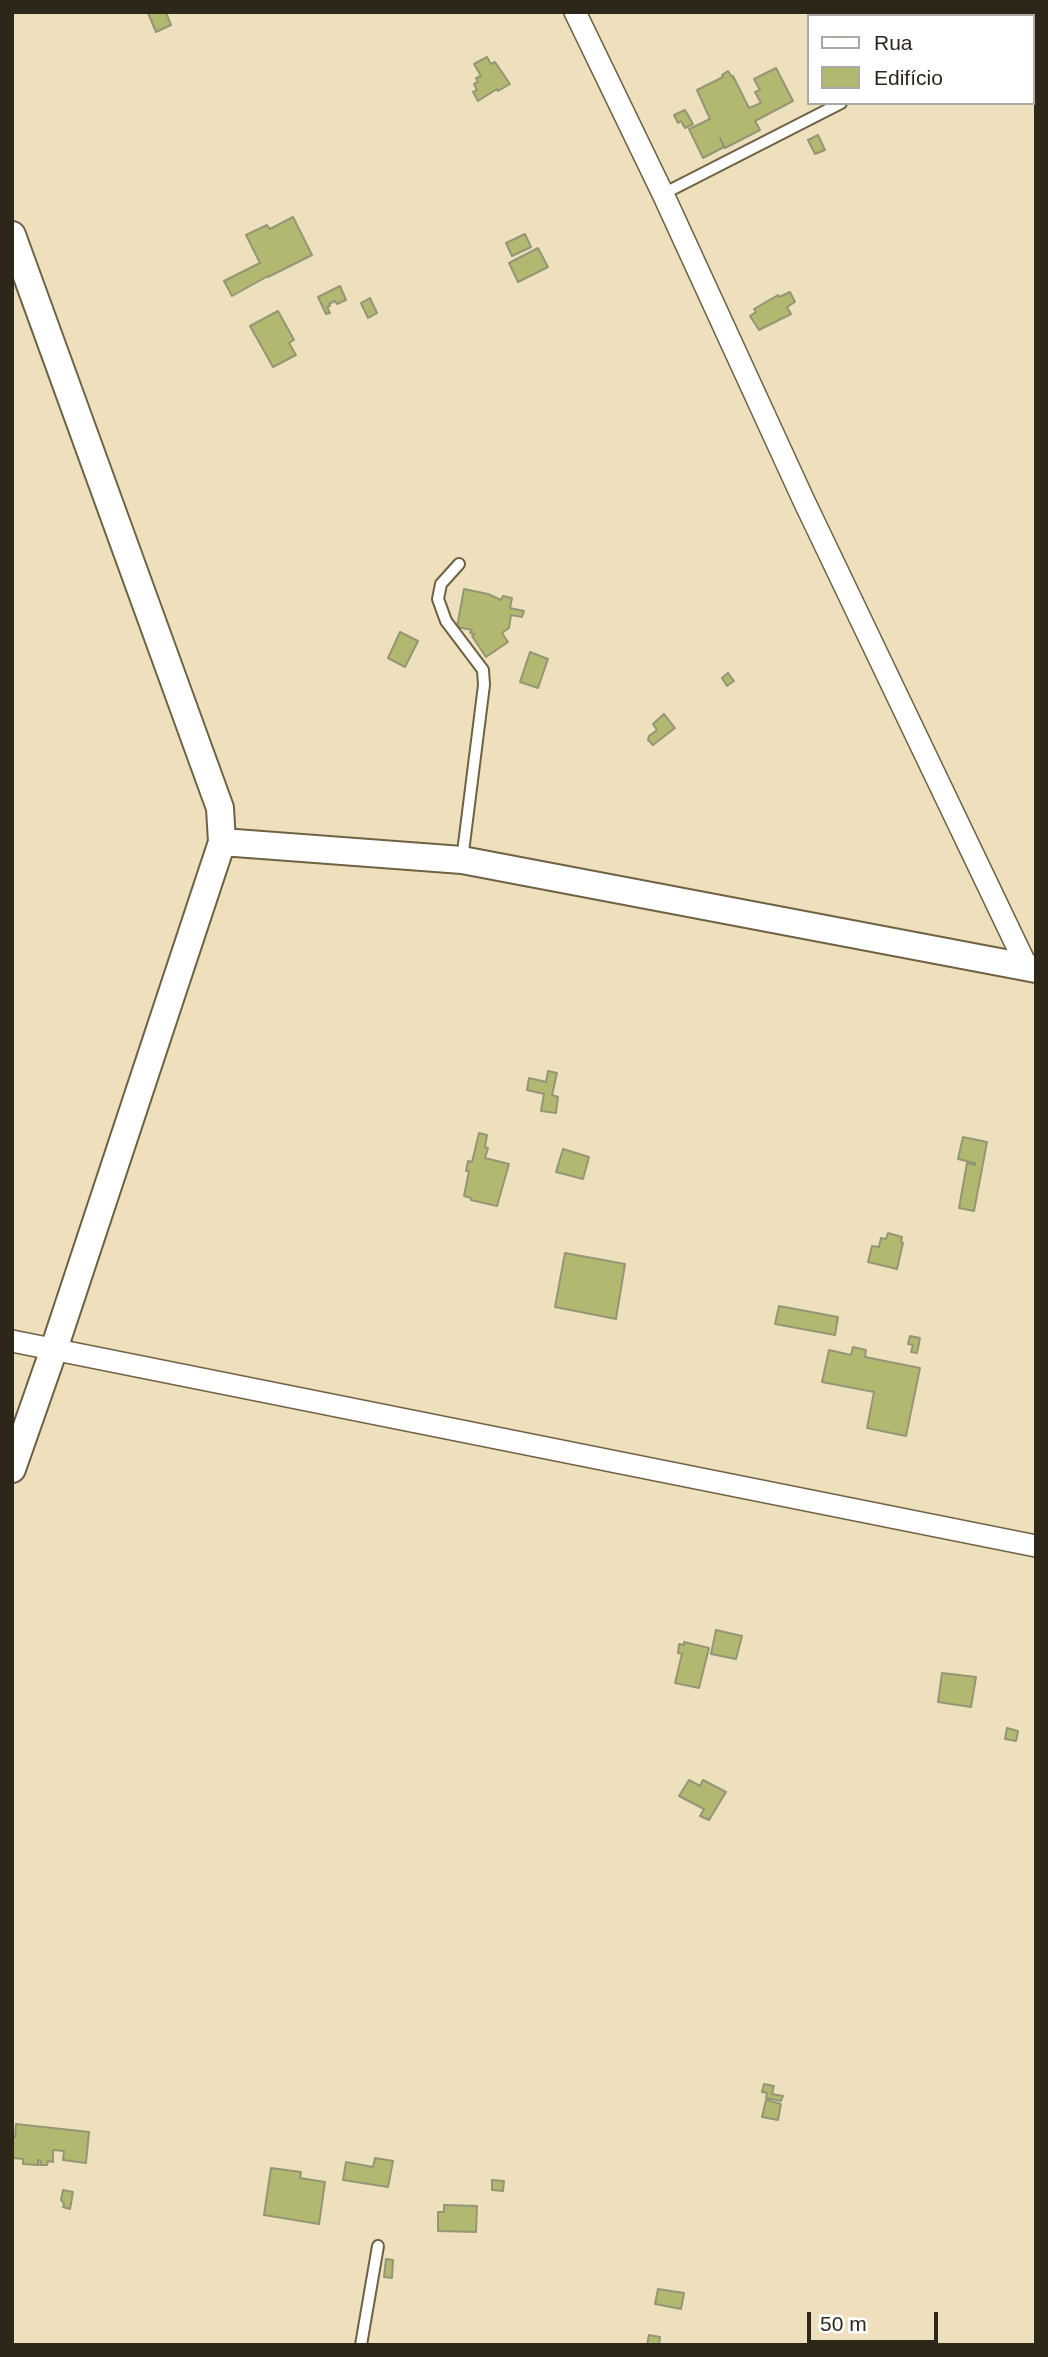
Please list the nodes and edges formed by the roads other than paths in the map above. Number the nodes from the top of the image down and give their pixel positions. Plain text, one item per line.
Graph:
1 (575, 12) edge
2 (837, 105) edge
3 (663, 194) junction
4 (12, 235) edge
5 (459, 564) dead end
6 (222, 842) junction
7 (462, 860) junction
8 (1031, 968) edge
9 (12, 1340) edge
10 (54, 1349) junction
11 (12, 1469) edge
12 (1036, 1546) edge
13 (379, 2246) dead end
14 (361, 2345) edge

1 - 3 street
2 - 3 lane
3 - 8 street
4 - 6 street
5 - 7 lane
6 - 7 street
6 - 10 street
7 - 8 street
9 - 10 street
10 - 11 street
10 - 12 street
13 - 14 lane

